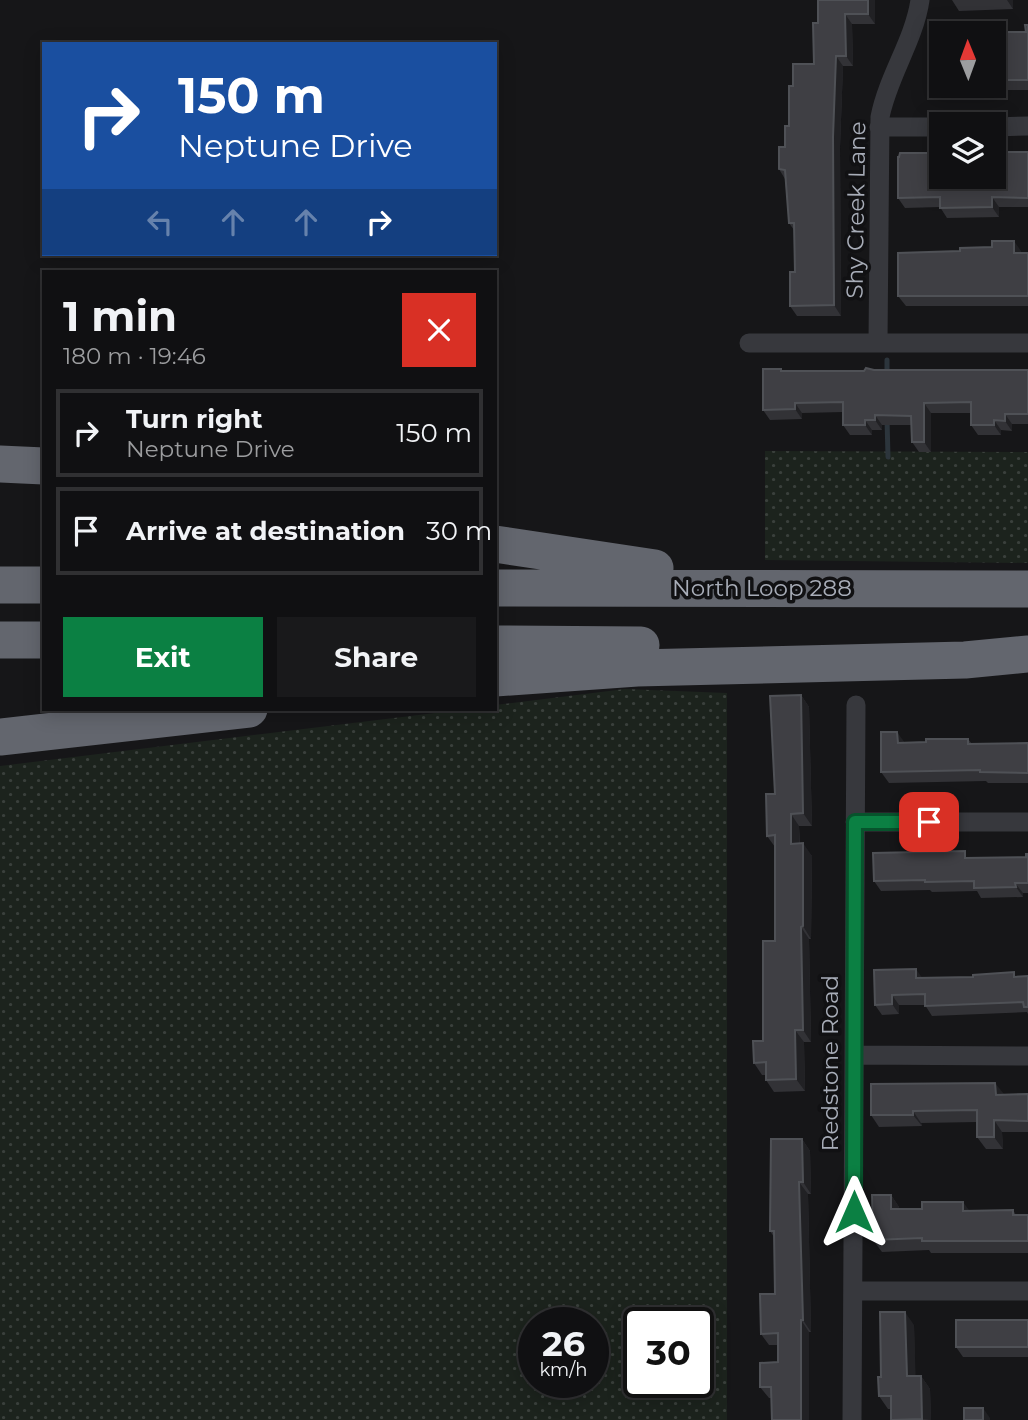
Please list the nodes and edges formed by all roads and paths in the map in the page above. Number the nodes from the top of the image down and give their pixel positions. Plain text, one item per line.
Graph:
1 (920, 0) edge
2 (879, 127) junction
3 (929, 127) edge
4 (1006, 127) edge
5 (1028, 127) edge
6 (749, 343) dead end
7 (878, 343) junction
8 (1028, 343) edge
9 (0, 464) edge
10 (42, 466) edge
11 (497, 544) edge
12 (0, 585) edge
13 (42, 585) edge
14 (497, 588) edge
15 (893, 589) junction
16 (1028, 589) edge
17 (0, 640) edge
18 (42, 640) edge
19 (497, 644) edge
20 (1028, 646) edge
21 (1028, 654) edge
22 (497, 678) edge
23 (856, 705) dead end
24 (231, 711) edge
25 (0, 737) edge
26 (855, 822) junction
27 (1028, 822) edge
28 (854, 1055) junction
29 (1028, 1056) edge
30 (854, 1291) junction
31 (1028, 1291) edge
32 (852, 1420) edge

1 - 2 street, Shy Creek Lane
2 - 3 street
2 - 7 street, Shy Creek Lane
4 - 5 street
6 - 7 street
7 - 8 street
9 - 10 highway
11 - 15 highway
12 - 13 highway
14 - 15 highway, North Loop 288
15 - 16 highway, North Loop 288
17 - 18 highway
19 - 20 highway
21 - 22 highway
23 - 26 street, Redstone Road
24 - 25 highway
26 - 27 street
26 - 28 street, Redstone Road
28 - 29 street
28 - 30 street, Redstone Road
30 - 31 street
30 - 32 street, Redstone Road

